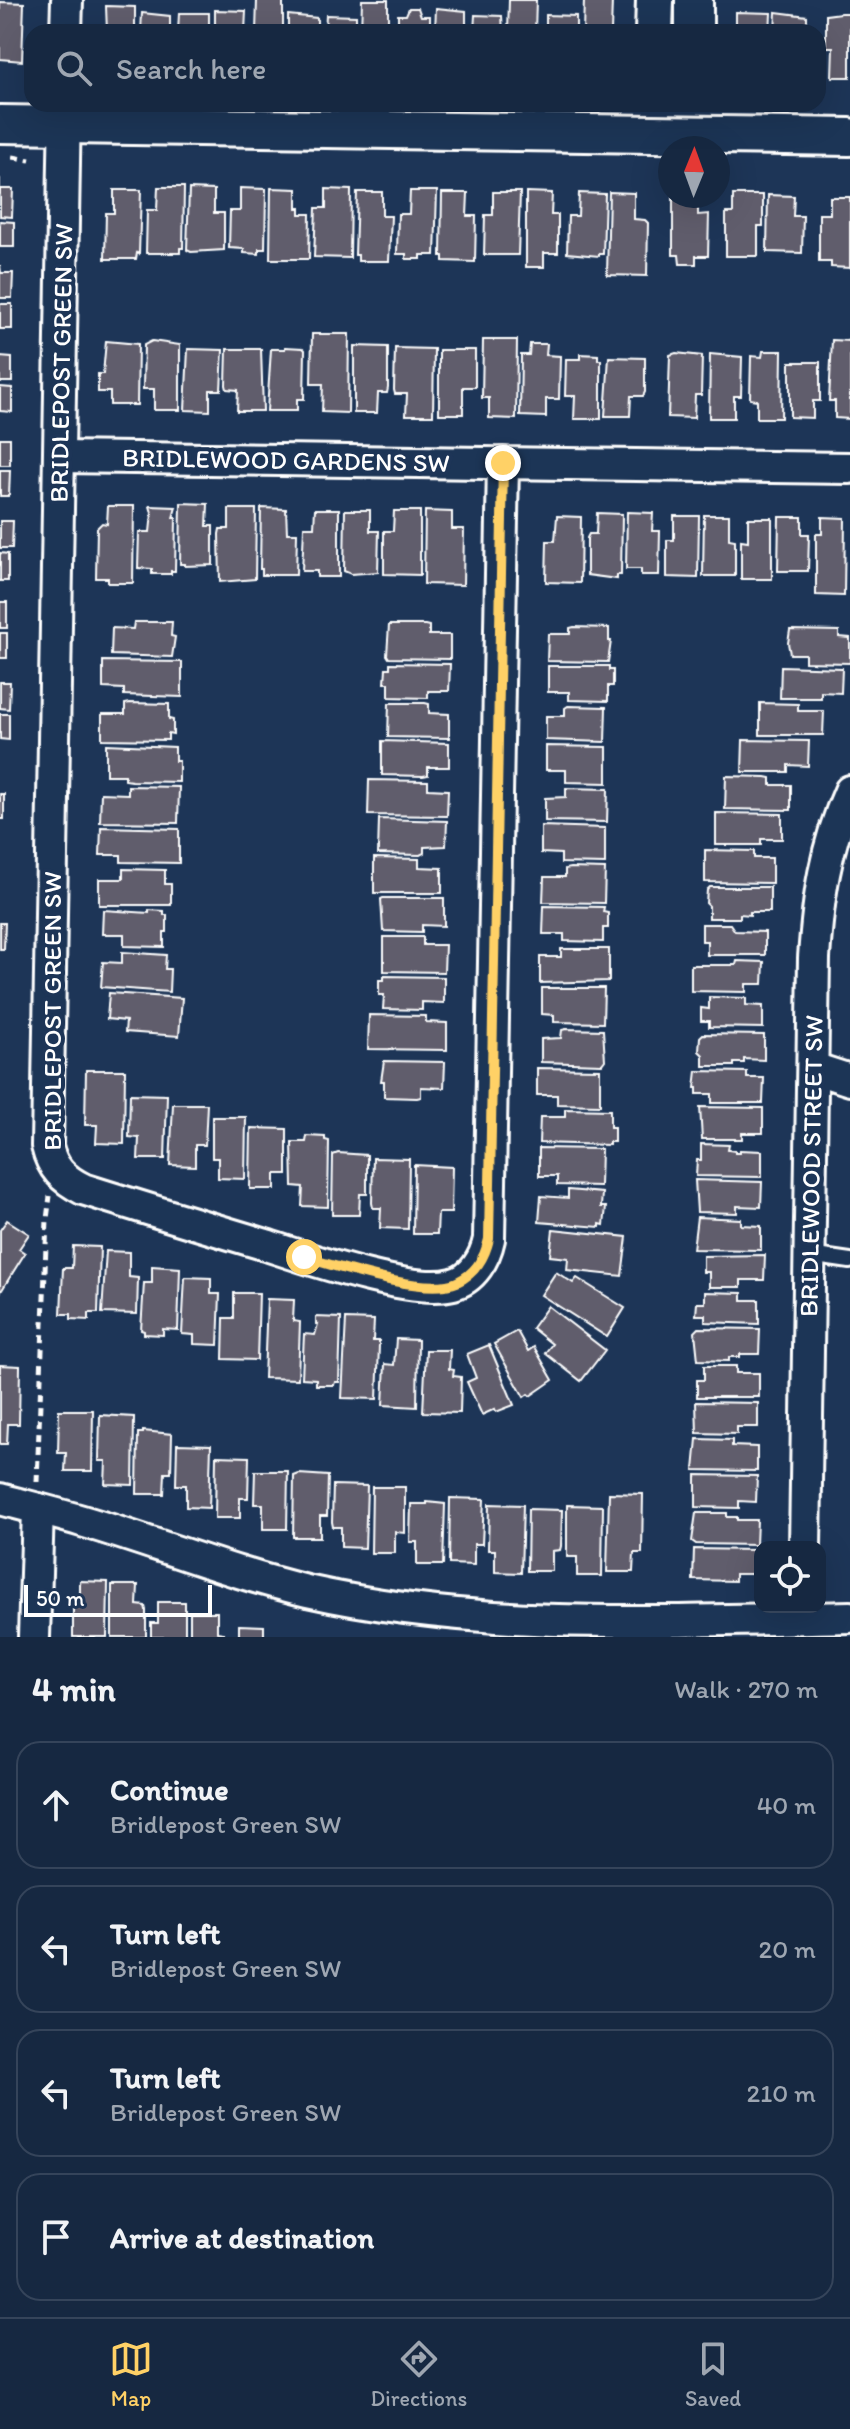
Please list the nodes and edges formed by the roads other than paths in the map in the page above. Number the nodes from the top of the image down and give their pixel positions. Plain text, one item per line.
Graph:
1 (67, 0) edge
2 (655, 0) edge
3 (694, 0) edge
4 (66, 24) edge
5 (654, 24) edge
6 (694, 24) edge
7 (64, 114) edge
8 (653, 119) edge
9 (693, 119) edge
10 (850, 137) edge
11 (4, 141) edge
12 (59, 457) junction
13 (503, 463) junction
14 (850, 468) edge
15 (850, 791) edge
16 (813, 1068) junction
17 (850, 1080) edge
18 (809, 1255) junction
19 (850, 1261) edge
20 (0, 1499) edge
21 (38, 1509) junction
22 (805, 1541) edge
23 (779, 1613) edge
24 (813, 1613) edge
25 (850, 1617) edge
26 (494, 1627) edge
27 (34, 1637) edge

1 - 4 street
2 - 5 street
3 - 6 street
7 - 8 street
7 - 11 street
7 - 12 street, BRIDLEPOST GREEN SW
8 - 9 street
9 - 10 street
12 - 13 street, BRIDLEWOOD GARDENS SW
12 - 13 street, BRIDLEPOST GREEN SW
13 - 14 street, BRIDLEWOOD GARDENS SW
15 - 16 street, BRIDLEWOOD STREET SW
16 - 17 street
16 - 18 street, BRIDLEWOOD STREET SW
18 - 19 lane
18 - 22 street, BRIDLEWOOD STREET SW
20 - 21 street
21 - 26 street
21 - 27 street
23 - 26 street
24 - 25 street

